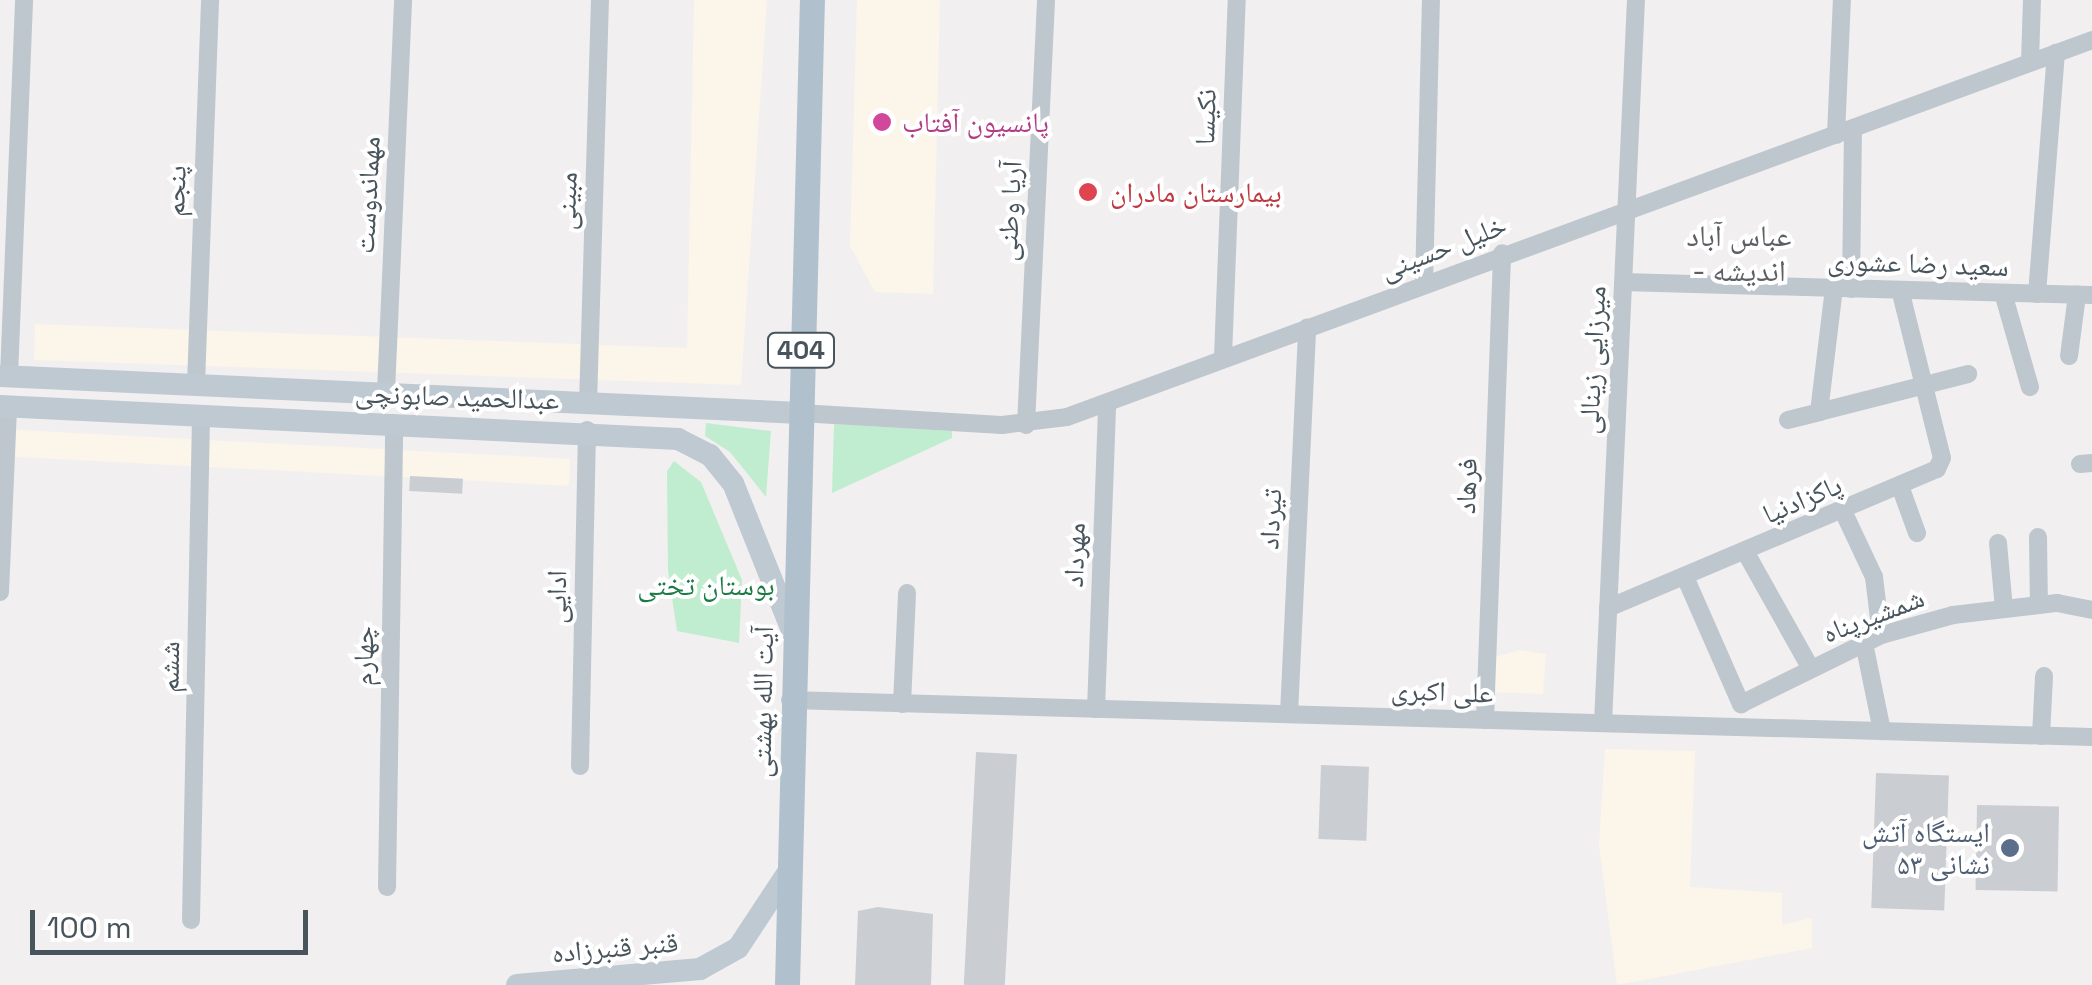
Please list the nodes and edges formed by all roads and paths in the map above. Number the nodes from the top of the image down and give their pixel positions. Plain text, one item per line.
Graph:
1 (24, 0) edge
2 (210, 0) edge
3 (404, 0) edge
4 (600, 0) edge
5 (812, 0) edge
6 (1046, 0) edge
7 (1237, 0) edge
8 (1431, 0) edge
9 (1636, 0) edge
10 (1842, 0) edge
11 (2032, 0) edge
12 (2092, 40) edge
13 (2056, 52) junction
14 (2030, 62) junction
15 (1844, 132) junction
16 (1626, 212) junction
17 (1502, 253) junction
18 (1623, 282) junction
19 (1424, 284) junction
20 (1842, 288) junction
21 (1900, 290) junction
22 (2003, 293) junction
23 (2037, 294) junction
24 (2084, 295) edge
25 (1307, 327) junction
26 (2069, 356) dead end
27 (1224, 357) junction
28 (1968, 374) dead end
29 (4, 376) edge
30 (196, 384) junction
31 (2030, 387) dead end
32 (1924, 388) junction
33 (386, 392) junction
34 (1107, 403) junction
35 (588, 404) junction
36 (4, 406) edge
37 (1819, 412) junction
38 (800, 413) junction
39 (201, 416) junction
40 (1788, 420) dead end
41 (1026, 424) junction
42 (394, 425) junction
43 (586, 430) junction
44 (1900, 486) junction
45 (1843, 510) junction
46 (1917, 533) dead end
47 (2038, 537) dead end
48 (1998, 543) dead end
49 (1746, 553) junction
50 (1686, 579) junction
51 (0, 592) edge
52 (907, 593) dead end
53 (2039, 605) junction
54 (1608, 608) junction
55 (2004, 609) junction
56 (2092, 610) edge
57 (793, 633) junction
58 (1881, 635) junction
59 (1864, 648) junction
60 (1811, 669) junction
61 (2044, 676) dead end
62 (790, 700) junction
63 (902, 704) junction
64 (1096, 709) junction
65 (1288, 714) junction
66 (1485, 720) junction
67 (1603, 723) junction
68 (1882, 731) junction
69 (2041, 736) junction
70 (2092, 737) edge
71 (580, 766) dead end
72 (790, 869) junction
73 (387, 887) dead end
74 (191, 920) dead end
75 (517, 985) edge
76 (787, 985) edge

1 - 29 street
2 - 30 street, پنجم
3 - 33 street, مهماندوست
4 - 35 street, مبینی
5 - 38 main road, آیت الله بهشتی / 404
6 - 41 street, آریا وطنی
7 - 27 street, نکیسا
8 - 19 street
9 - 16 street, میرزایی زینالی
10 - 15 street
11 - 14 street
12 - 13 street, خلیل حسینی
13 - 14 street, خلیل حسینی
13 - 23 street
14 - 15 street, خلیل حسینی
15 - 16 street, خلیل حسینی
15 - 20 street
16 - 17 street, خلیل حسینی
16 - 18 street, میرزایی زینالی
17 - 19 street, خلیل حسینی
17 - 66 street, فرهاد
18 - 20 street, سعید رضا عشوری
18 - 54 street, میرزایی زینالی
19 - 25 street, خلیل حسینی
20 - 21 street, سعید رضا عشوری
20 - 37 street
21 - 22 street, سعید رضا عشوری
21 - 32 street
22 - 23 street, سعید رضا عشوری
22 - 31 street
23 - 24 street, سعید رضا عشوری
24 - 26 street
25 - 27 street, خلیل حسینی
25 - 65 street, تیرداد
27 - 34 street, خلیل حسینی
28 - 32 street
29 - 30 main road, عبدالحمید صابونچی
29 - 36 main road
30 - 33 main road, عبدالحمید صابونچی
32 - 37 street
32 - 44 street, پاکزادنیا
33 - 35 main road, عبدالحمید صابونچی
34 - 41 street, خلیل حسینی
34 - 64 street, مهرداد
35 - 38 main road, عبدالحمید صابونچی
35 - 43 main road
36 - 39 main road, عبدالحمید صابونچی
36 - 51 street
37 - 40 street
38 - 41 street, خلیل حسینی
38 - 57 main road, آیت الله بهشتی / 404
39 - 42 main road, عبدالحمید صابونچی
39 - 74 street, ششم
42 - 43 main road, عبدالحمید صابونچی
42 - 73 street, چهارم
43 - 57 main road, عبدالحمید صابونچی
43 - 71 street, ادایی
44 - 45 street, پاکزادنیا
44 - 46 street
45 - 49 street, پاکزادنیا
45 - 58 street
47 - 53 street
48 - 55 street
49 - 50 street, پاکزادنیا
49 - 60 street
50 - 54 street, پاکزادنیا
50 - 60 street, شمشیرپناه
52 - 63 street
53 - 55 street, شمشیرپناه
53 - 56 street, شمشیرپناه
54 - 67 street, میرزایی زینالی
55 - 58 street, شمشیرپناه
57 - 62 main road, آیت الله بهشتی / 404
58 - 59 street, شمشیرپناه
59 - 60 street, شمشیرپناه
59 - 68 street
61 - 69 street
62 - 63 street, علی‌ اکبری
62 - 72 main road, آیت الله بهشتی / 404
63 - 64 street, علی‌ اکبری
64 - 65 street, علی‌ اکبری
65 - 66 street, علی‌ اکبری
66 - 67 street, علی‌ اکبری
67 - 68 street, علی‌ اکبری
68 - 69 street, علی‌ اکبری
69 - 70 street, علی‌ اکبری
72 - 75 main road, قنبر قنبرزاده
72 - 76 main road, آیت الله بهشتی / 404

